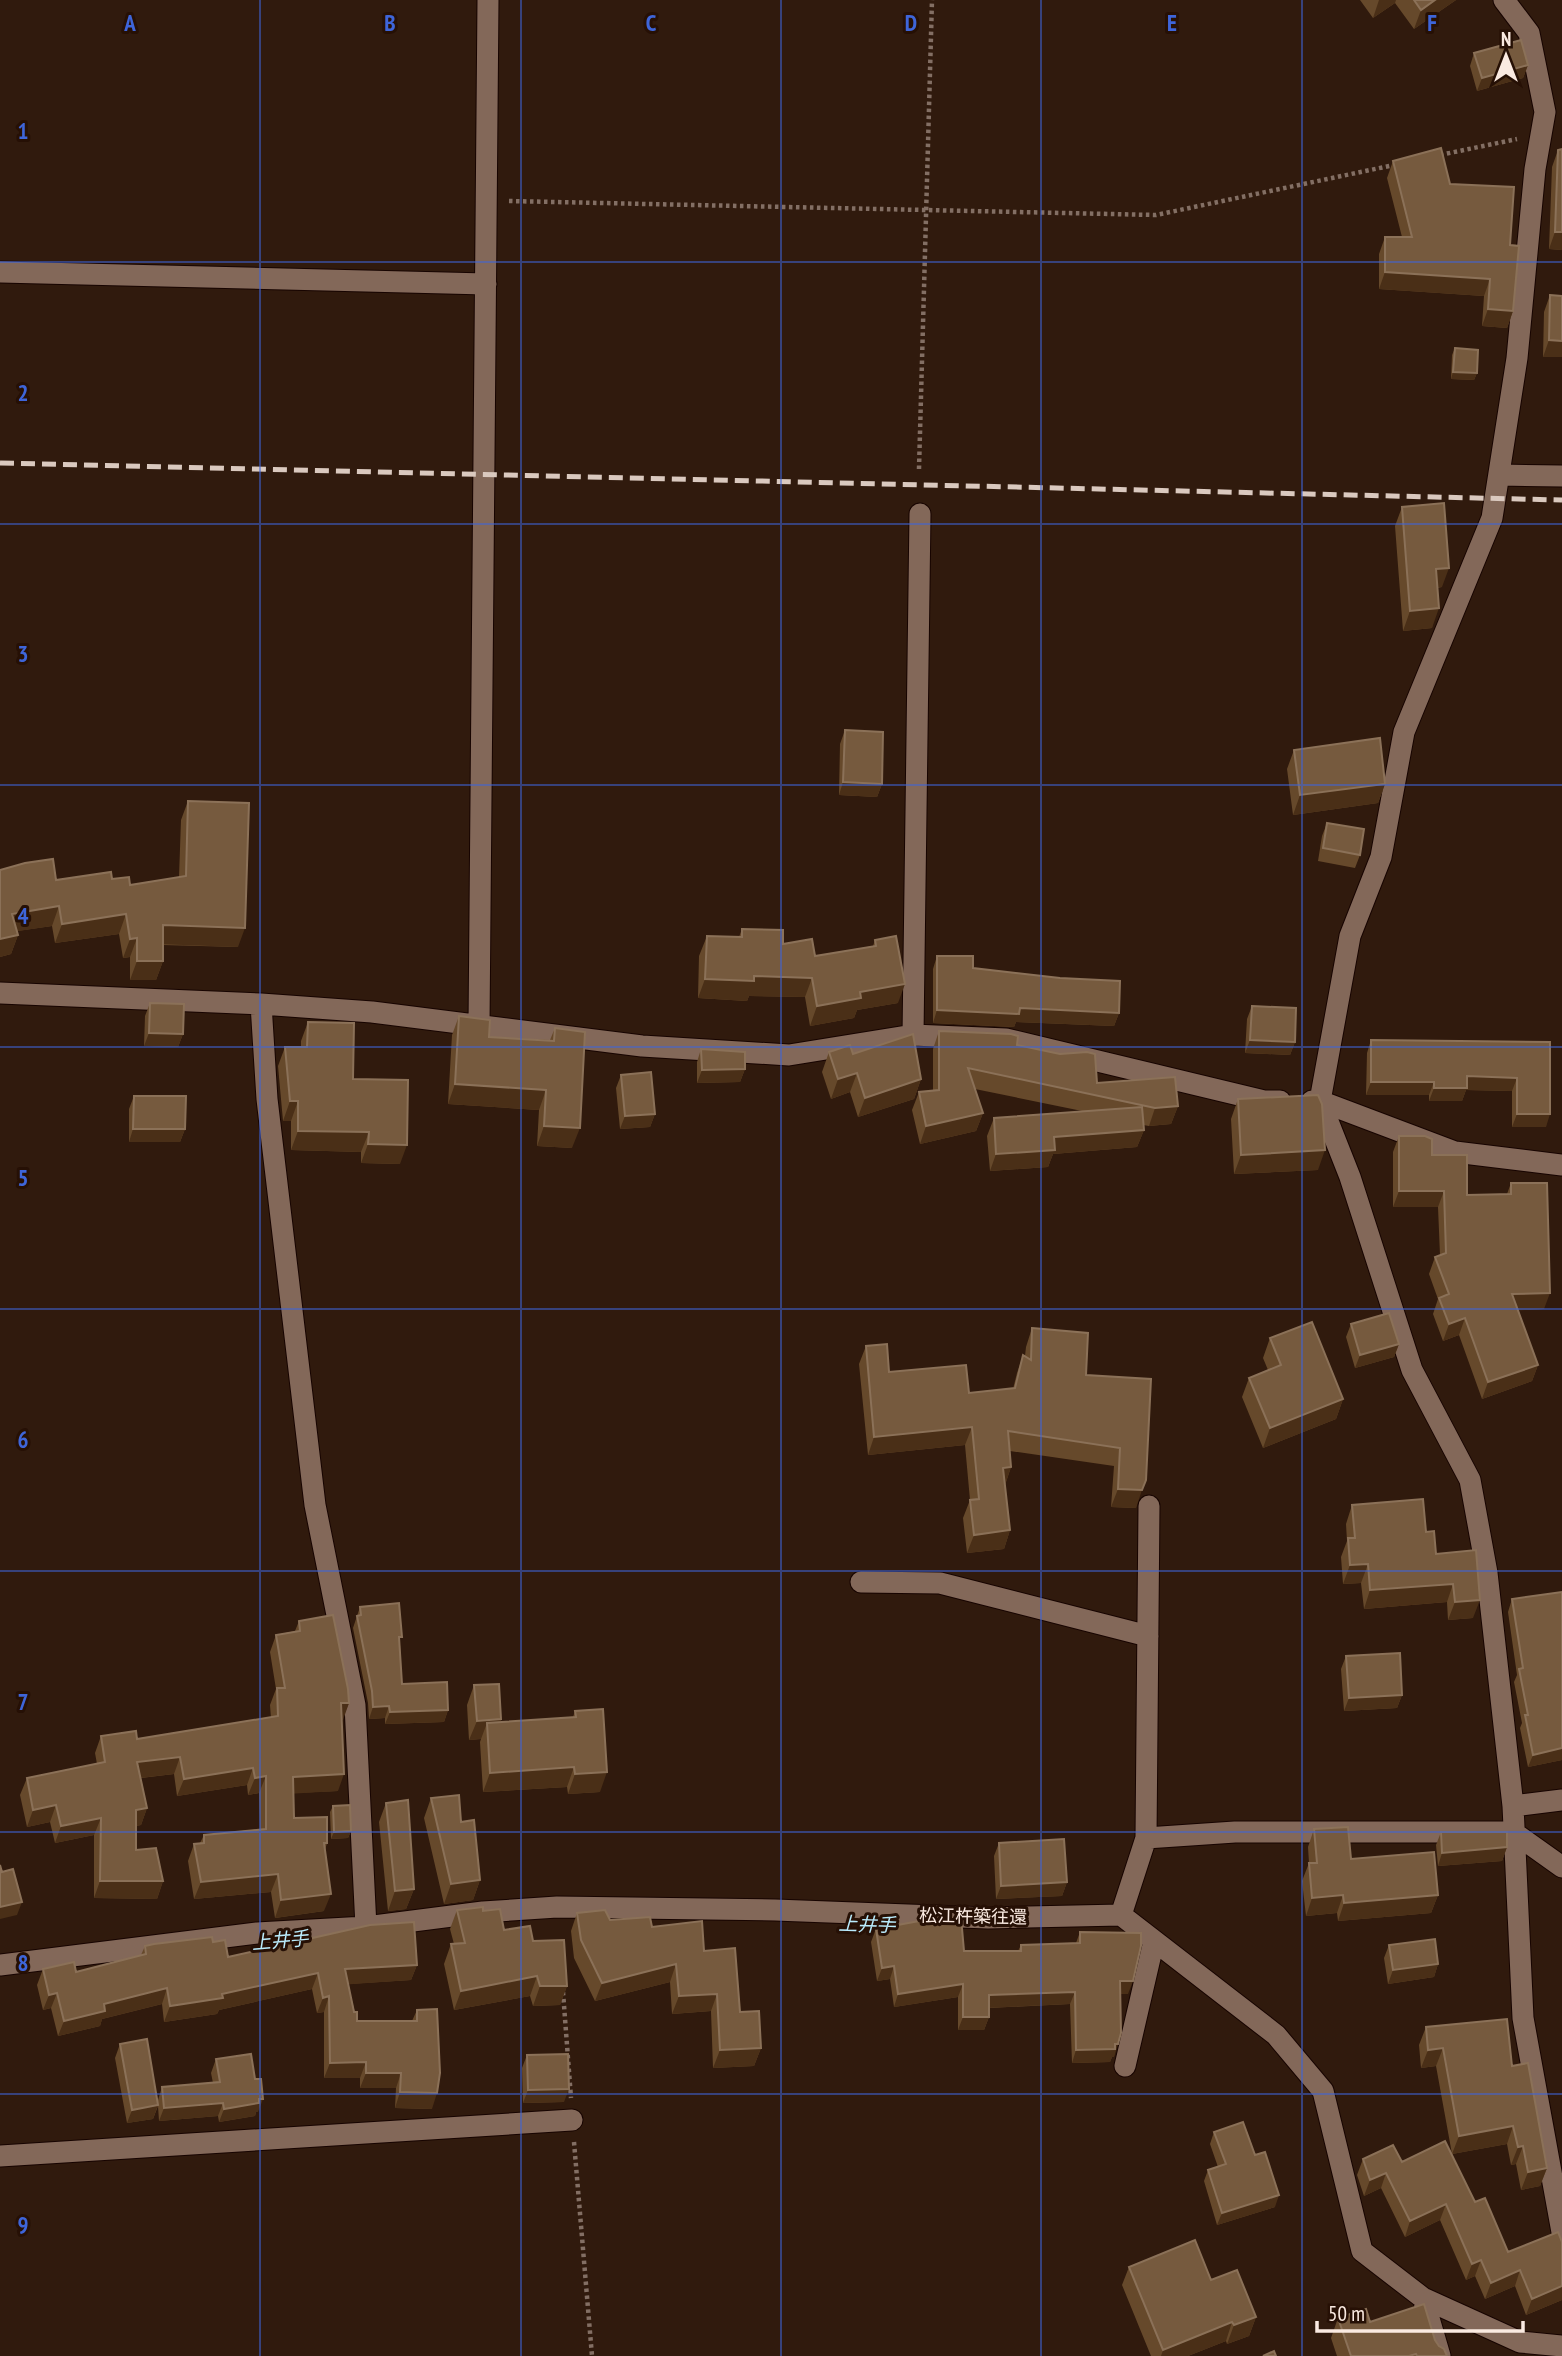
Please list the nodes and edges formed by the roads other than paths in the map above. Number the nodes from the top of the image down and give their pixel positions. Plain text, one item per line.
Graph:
1 (488, 0) edge
2 (1504, 0) edge
3 (1553, 112) edge
4 (0, 272) edge
5 (486, 284) junction
6 (1499, 475) junction
7 (1562, 476) edge
8 (920, 514) dead end
9 (0, 993) edge
10 (261, 1004) junction
11 (479, 1026) junction
12 (913, 1034) junction
13 (1320, 1101) junction
14 (1562, 1165) edge
15 (1149, 1506) dead end
16 (861, 1582) dead end
17 (1148, 1636) junction
18 (1562, 1800) edge
19 (1513, 1805) junction
20 (1513, 1832) junction
21 (1146, 1838) junction
22 (1562, 1867) edge
23 (1121, 1915) junction
24 (366, 1927) junction
25 (1154, 1941) junction
26 (0, 1965) edge
27 (1125, 2066) dead end
28 (572, 2120) dead end
29 (0, 2156) edge
30 (1562, 2232) edge
31 (1423, 2298) junction
32 (1562, 2346) edge
33 (1440, 2356) edge

1 - 5 street
2 - 3 street
3 - 6 street
4 - 5 street
5 - 11 street
6 - 7 street
6 - 13 street
8 - 12 street
9 - 10 street
10 - 11 street
10 - 24 street
11 - 12 street
12 - 13 street
13 - 14 street
13 - 19 street
15 - 17 street
16 - 17 street
17 - 21 street
18 - 19 street
19 - 20 street
20 - 21 street
20 - 22 street
20 - 30 street
21 - 23 street
23 - 24 street, 松江杵築往還
23 - 25 street
24 - 26 street, 松江杵築往還
25 - 27 street
25 - 31 street
28 - 29 street
31 - 32 street
31 - 33 street

